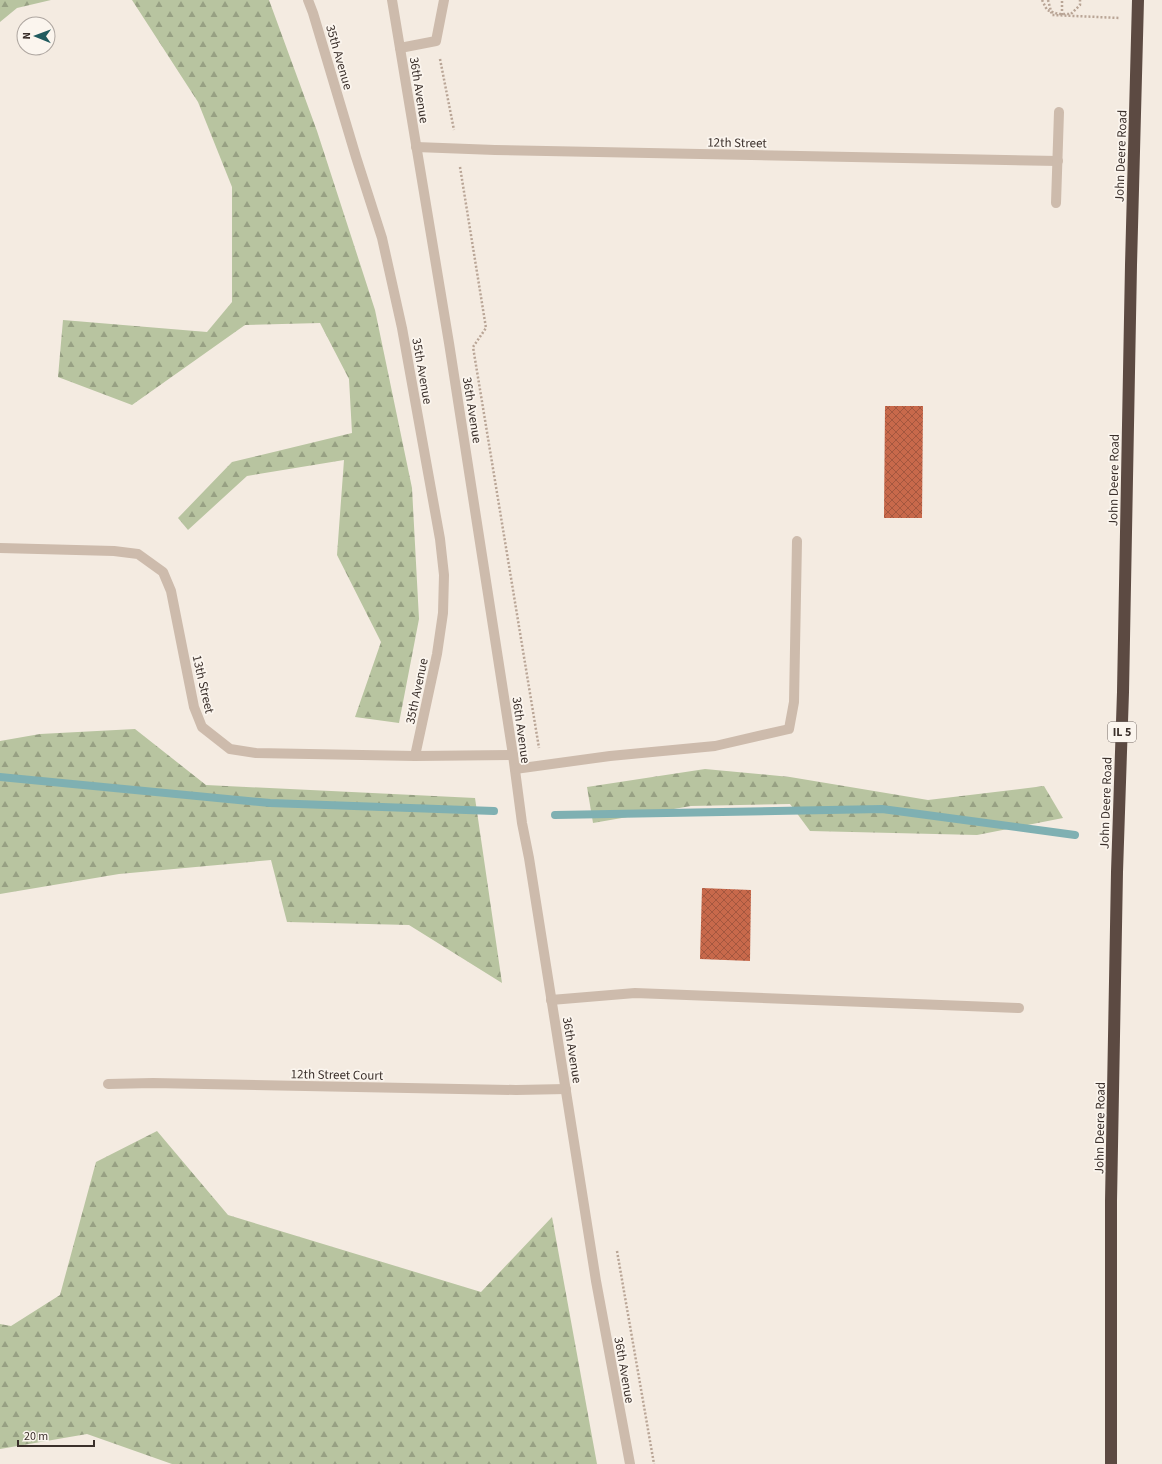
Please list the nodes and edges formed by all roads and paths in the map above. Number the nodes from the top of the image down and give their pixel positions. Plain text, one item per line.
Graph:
1 (308, 0) edge
2 (392, 0) edge
3 (444, 0) edge
4 (1042, 0) edge
5 (1048, 0) edge
6 (1062, 0) edge
7 (1080, 0) edge
8 (1138, 0) edge
9 (1062, 16) junction
10 (1124, 18) dead end
11 (436, 41) junction
12 (400, 48) junction
13 (1059, 112) dead end
14 (416, 147) junction
15 (457, 148) junction
16 (1058, 161) junction
17 (1056, 203) dead end
18 (797, 541) dead end
19 (0, 548) edge
20 (513, 755) junction
21 (415, 756) junction
22 (542, 766) junction
23 (515, 770) junction
24 (551, 1000) junction
25 (1020, 1008) dead end
26 (108, 1084) dead end
27 (566, 1089) junction
28 (617, 1251) dead end
29 (630, 1464) edge
30 (654, 1464) edge
31 (1111, 1464) edge

1 - 21 street, 35th Avenue
2 - 12 street, 36th Avenue
3 - 11 street
4 - 7 path
5 - 9 path
6 - 9 path
8 - 31 highway, John Deere Road / IL 5
9 - 10 path
11 - 12 street
11 - 15 path
12 - 14 street, 36th Avenue
13 - 16 street
14 - 15 street, 12th Street
14 - 20 street, 36th Avenue
15 - 16 street, 12th Street
15 - 22 path
16 - 17 street
18 - 22 street
19 - 21 street, 13th Street
20 - 21 street, 13th Street
20 - 23 street, 36th Avenue
22 - 23 street
23 - 24 street, 36th Avenue
24 - 25 street
24 - 27 street, 36th Avenue
26 - 27 street, 12th Street Court
27 - 29 street, 36th Avenue
28 - 30 path

